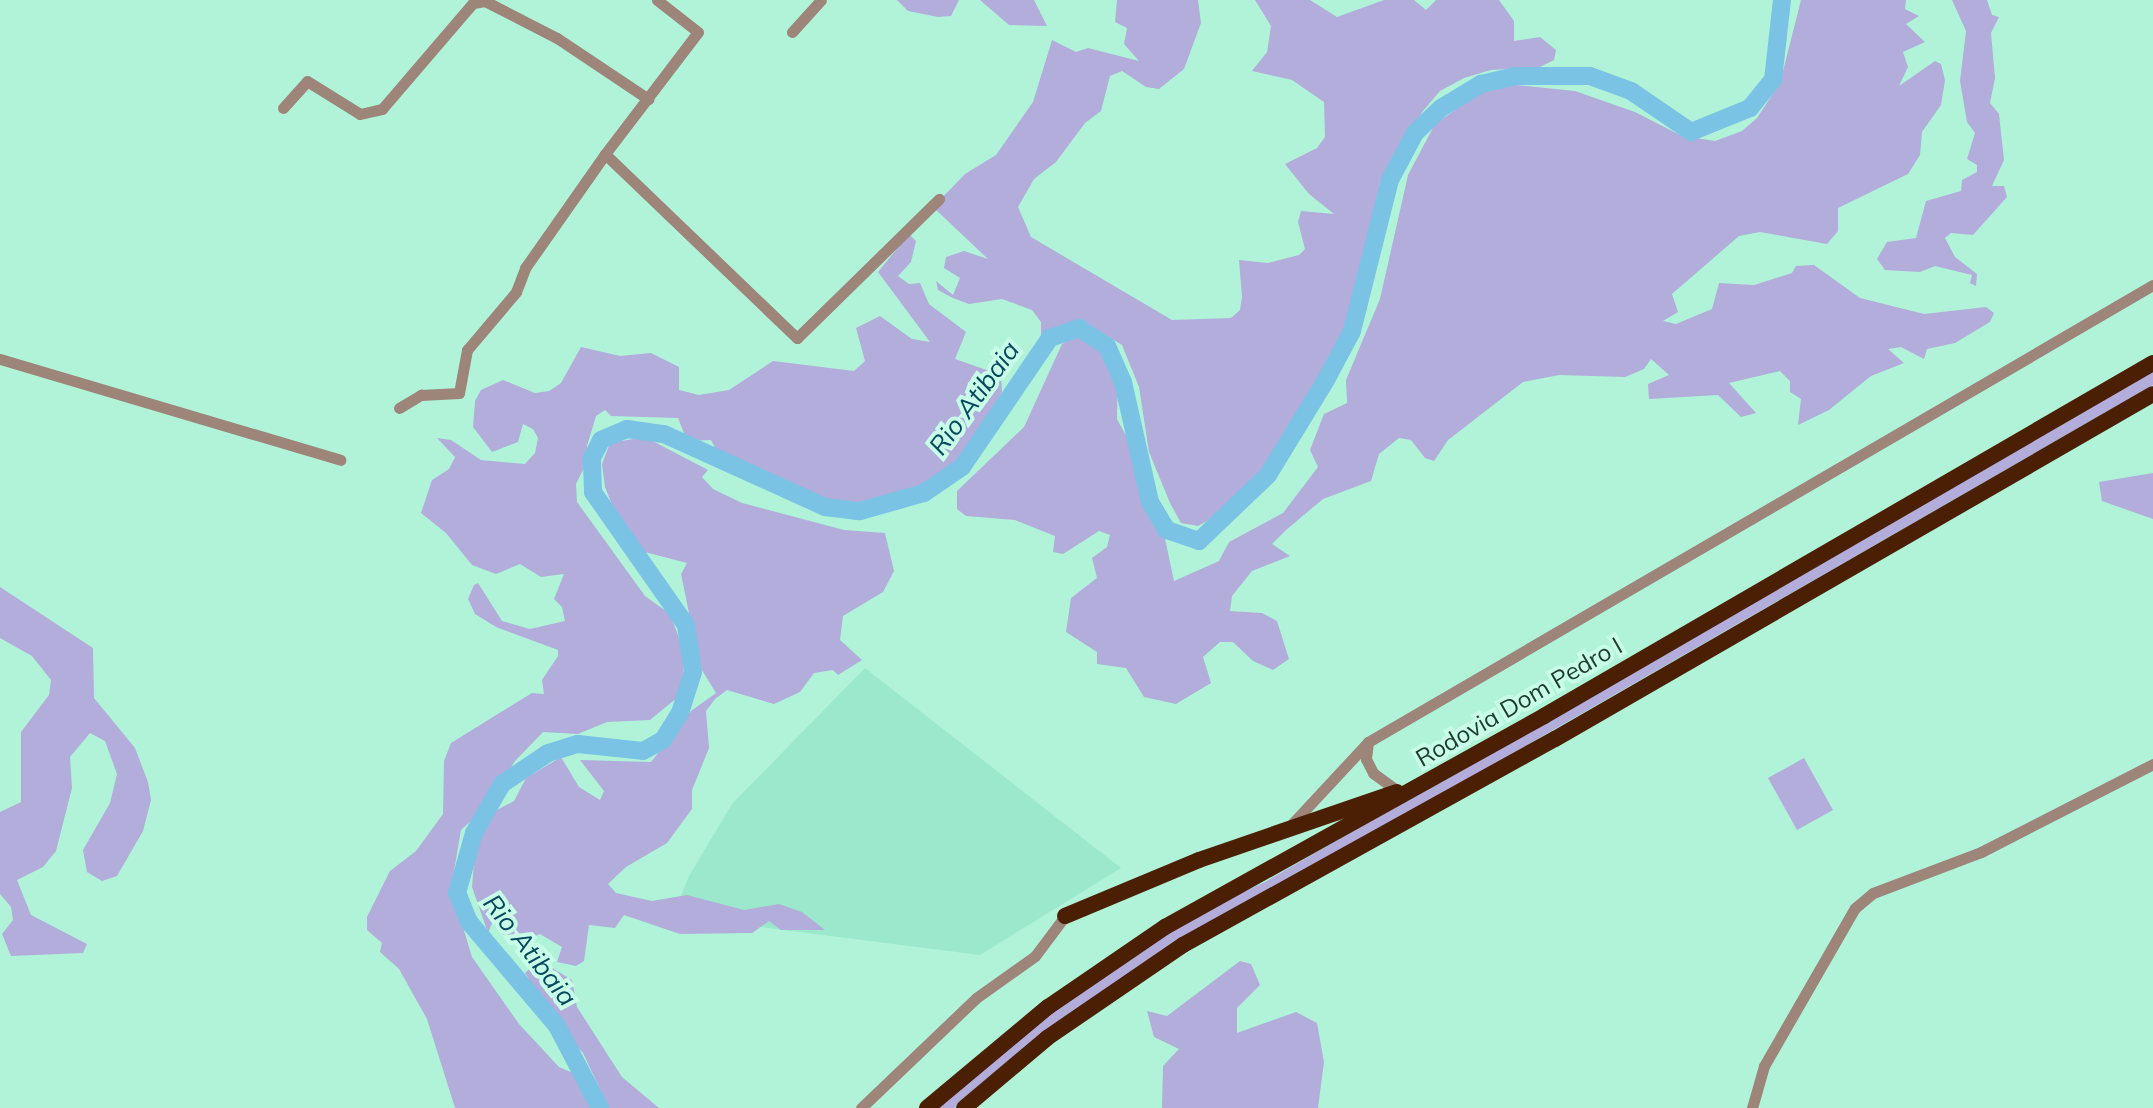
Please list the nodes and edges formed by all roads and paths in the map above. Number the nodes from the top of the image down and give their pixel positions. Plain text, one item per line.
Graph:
1 (657, 0) edge
2 (821, 0) edge
3 (792, 32) dead end
4 (648, 99) junction
5 (283, 108) dead end
6 (605, 154) junction
7 (939, 199) dead end
8 (2153, 285) edge
9 (0, 359) edge
10 (2153, 363) edge
11 (2153, 394) edge
12 (399, 408) dead end
13 (340, 460) dead end
14 (1368, 742) junction
15 (1471, 758) junction
16 (2153, 764) edge
17 (1398, 791) junction
18 (1288, 828) junction
19 (1065, 916) joint
20 (861, 1108) edge
21 (927, 1108) edge
22 (964, 1108) edge
23 (1752, 1108) edge

1 - 4 street
2 - 3 street
4 - 5 street
4 - 6 street
6 - 7 street
6 - 12 street
8 - 14 street
9 - 13 street
10 - 15 highway, Rodovia Dom Pedro I
11 - 22 highway, Rodovia Dom Pedro I
14 - 17 street
14 - 18 street
15 - 17 highway
15 - 21 highway, Rodovia Dom Pedro I
16 - 23 street
17 - 18 highway
18 - 19 highway
19 - 20 street

